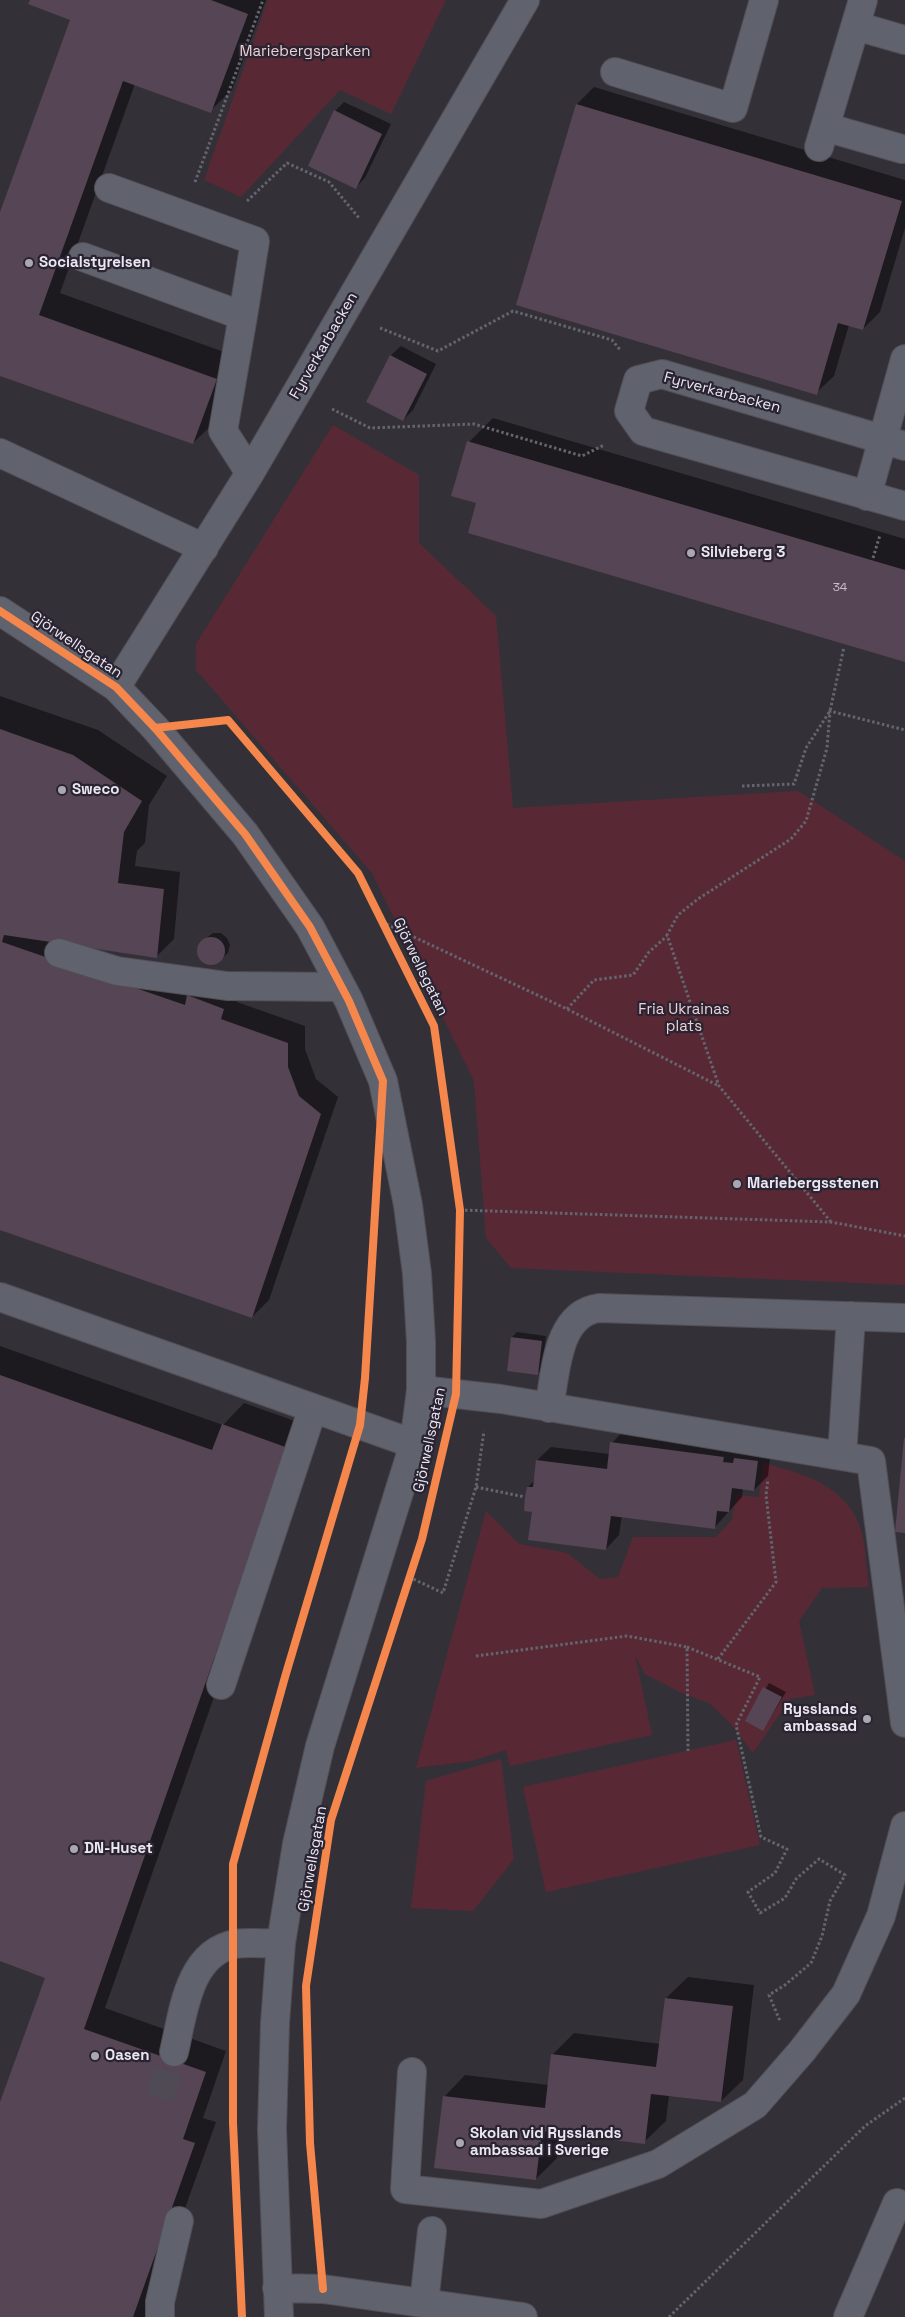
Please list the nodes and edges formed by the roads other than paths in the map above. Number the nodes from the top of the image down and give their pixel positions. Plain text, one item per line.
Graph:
1 (525, 0) edge
2 (764, 0) edge
3 (863, 0) edge
4 (856, 26) junction
5 (905, 40) edge
6 (614, 72) dead end
7 (902, 149) dead end
8 (109, 188) dead end
9 (83, 258) dead end
10 (242, 316) junction
11 (905, 360) edge
12 (894, 442) edge
13 (0, 453) edge
14 (250, 473) junction
15 (867, 496) junction
16 (905, 506) edge
17 (204, 548) junction
18 (0, 611) edge
19 (116, 687) junction
20 (59, 953) dead end
21 (341, 987) junction
22 (0, 1297) edge
23 (851, 1316) junction
24 (905, 1318) edge
25 (421, 1390) junction
26 (313, 1408) junction
27 (549, 1408) junction
28 (414, 1444) junction
29 (842, 1456) junction
30 (221, 1685) dead end
31 (905, 1723) edge
32 (905, 1826) edge
33 (281, 1943) junction
34 (174, 2052) tunnel mouth
35 (412, 2072) dead end
36 (897, 2203) dead end
37 (179, 2221) dead end
38 (432, 2231) dead end
39 (277, 2288) junction
40 (424, 2303) junction
41 (160, 2317) edge
42 (279, 2317) edge
43 (522, 2317) edge
44 (848, 2317) edge

1 - 14 street, Fyrverkarbacken
2 - 6 street
3 - 4 street
4 - 5 street
4 - 7 street
8 - 10 street
9 - 10 street
10 - 14 street
11 - 12 street
12 - 15 street
12 - 15 street, Fyrverkarbacken
13 - 17 street
14 - 17 street, Fyrverkarbacken
15 - 16 street, Fyrverkarbacken
17 - 19 street, Fyrverkarbacken
18 - 19 street, Gjörwellsgatan
19 - 21 street, Gjörwellsgatan
20 - 21 street
21 - 25 street, Gjörwellsgatan
22 - 26 street
23 - 24 street
23 - 27 street
23 - 29 street
25 - 27 street
25 - 28 street, Gjörwellsgatan
26 - 28 street
26 - 30 street
27 - 29 street
28 - 33 street, Gjörwellsgatan
29 - 31 street
32 - 35 street
33 - 34 street
33 - 39 street, Gjörwellsgatan
36 - 44 street
37 - 41 street
38 - 40 street
39 - 40 street
39 - 42 street, Gjörwellsgatan
40 - 43 street

